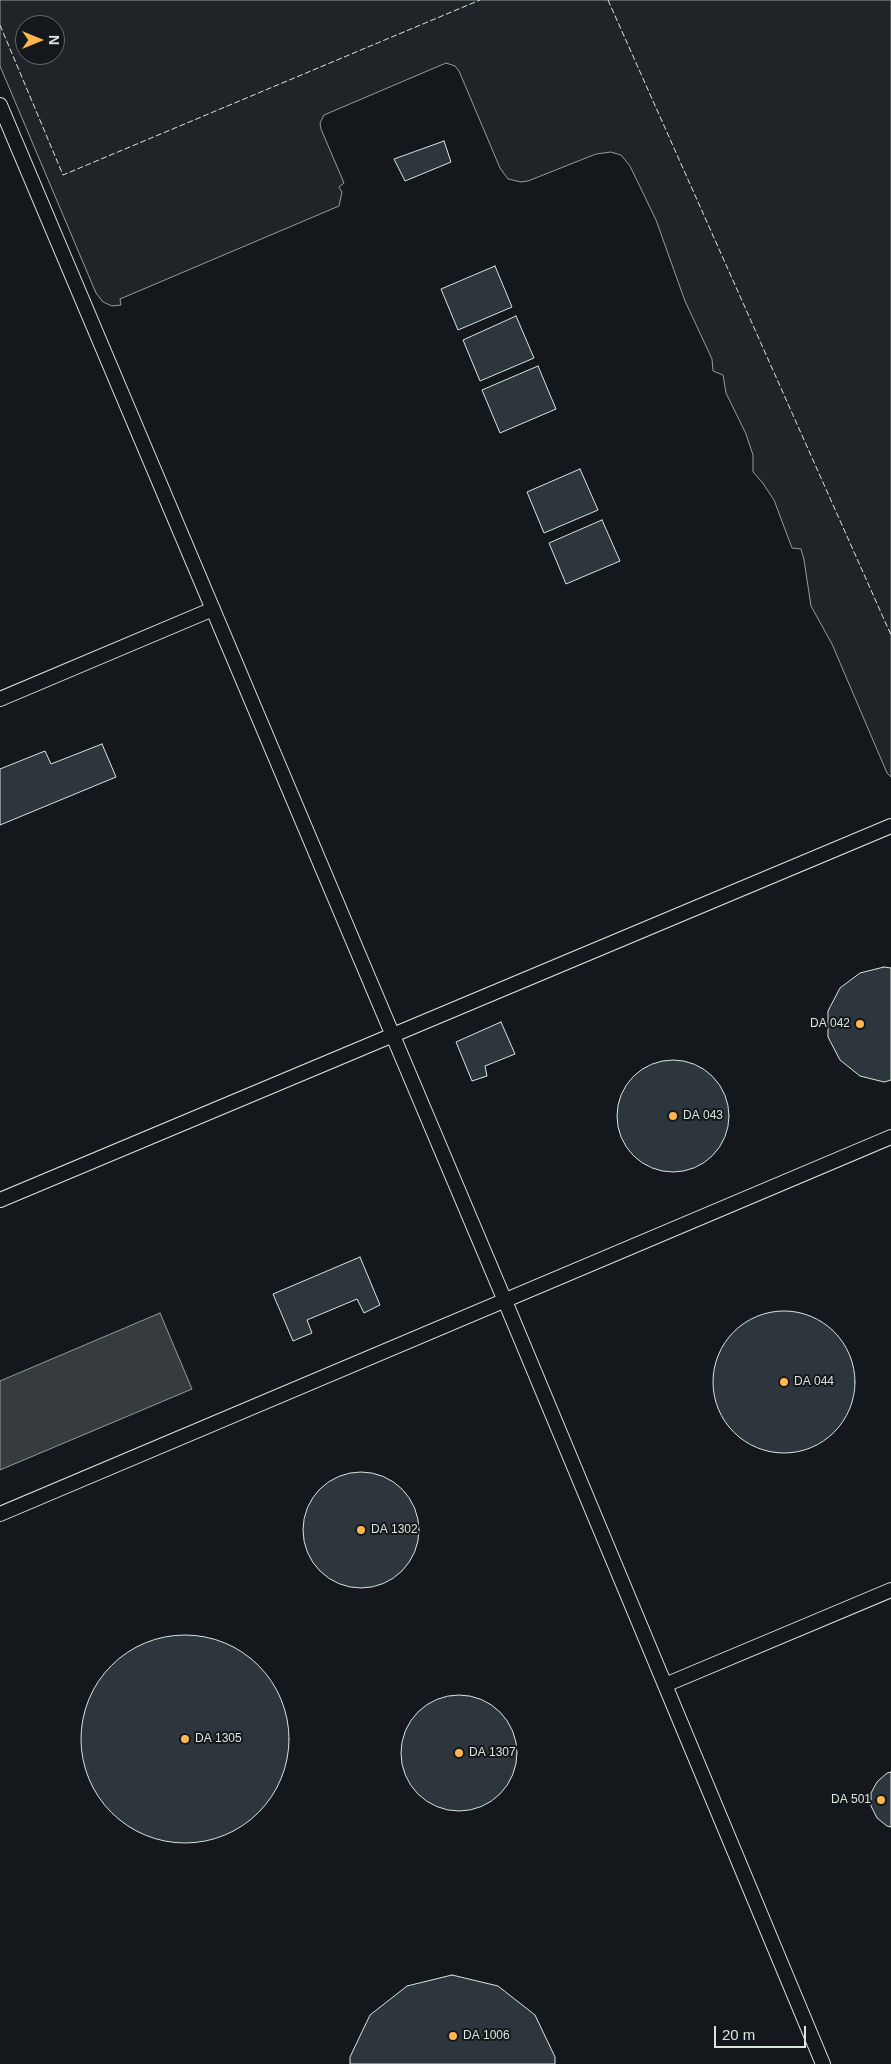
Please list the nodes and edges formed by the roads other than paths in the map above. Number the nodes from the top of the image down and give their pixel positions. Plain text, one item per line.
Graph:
1 (0, 105) edge
2 (213, 609) junction
3 (0, 699) edge
4 (891, 826) edge
5 (391, 1035) junction
6 (891, 1137) edge
7 (0, 1200) edge
8 (504, 1302) junction
9 (0, 1514) edge
10 (891, 1590) edge
11 (665, 1685) junction
12 (823, 2064) edge

1 - 2 lane
2 - 3 lane
2 - 5 lane
4 - 5 lane
5 - 7 lane
5 - 8 lane
6 - 8 lane
8 - 9 lane
8 - 11 lane
10 - 11 lane
11 - 12 lane

